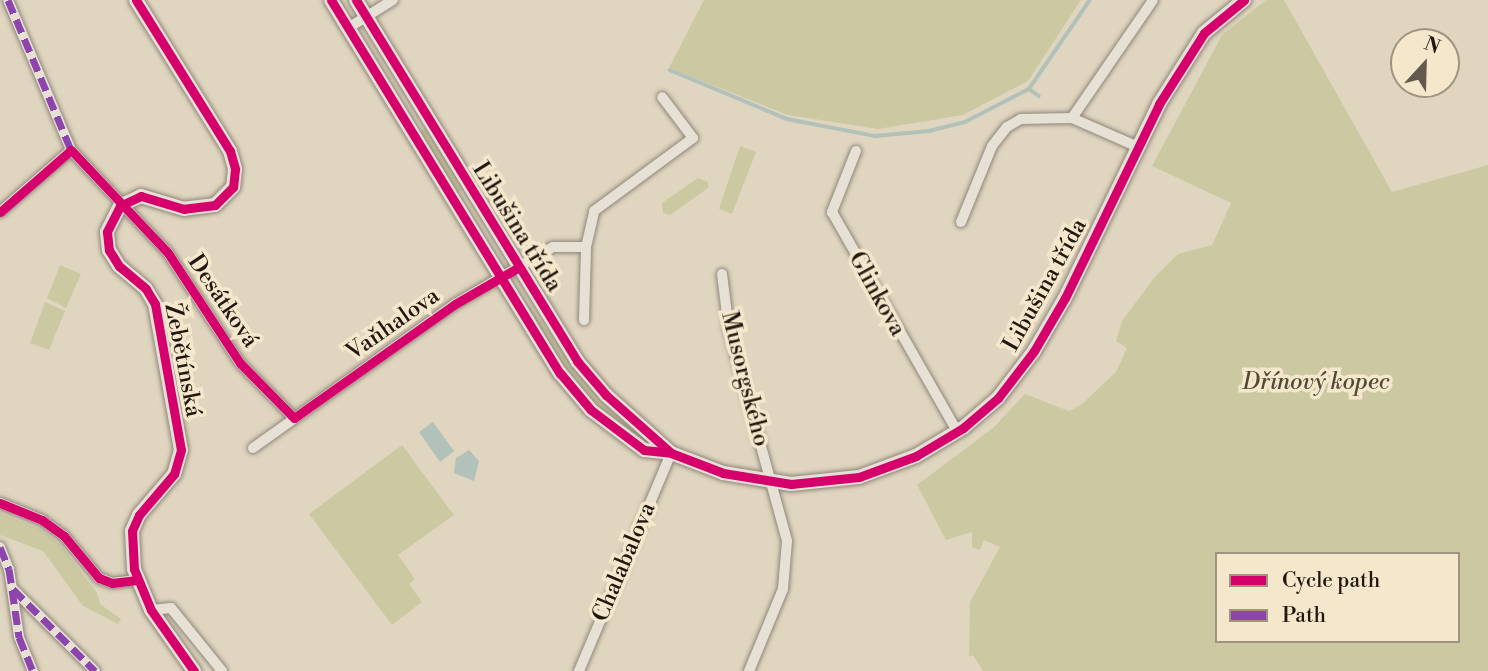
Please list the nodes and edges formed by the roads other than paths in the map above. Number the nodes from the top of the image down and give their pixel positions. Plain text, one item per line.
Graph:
1 (8, 0) edge
2 (136, 0) edge
3 (331, 0) edge
4 (356, 0) edge
5 (393, 0) edge
6 (1153, 0) edge
7 (1244, 0) edge
8 (366, 16) junction
9 (348, 28) junction
10 (662, 97) dead end
11 (1072, 118) junction
12 (1138, 147) junction
13 (71, 150) junction
14 (856, 151) dead end
15 (120, 206) junction
16 (0, 212) edge
17 (961, 222) dead end
18 (586, 247) junction
19 (519, 267) junction
20 (722, 274) dead end
21 (500, 278) junction
22 (584, 320) dead end
23 (294, 418) junction
24 (957, 431) junction
25 (253, 448) dead end
26 (671, 453) junction
27 (771, 483) junction
28 (0, 503) edge
29 (0, 547) edge
30 (137, 580) junction
31 (13, 589) junction
32 (151, 610) junction
33 (33, 671) edge
34 (95, 671) edge
35 (194, 671) edge
36 (222, 671) edge
37 (579, 671) edge
38 (749, 671) edge

1 - 13 street, Desátková
2 - 15 street
3 - 9 street, Libušina třída
4 - 8 street, Libušina třída
5 - 8 street
6 - 11 street
7 - 12 street, Libušina třída
8 - 9 street
8 - 19 street, Libušina třída
9 - 21 street, Libušina třída
10 - 18 street
11 - 12 street
11 - 17 street
12 - 24 street, Libušina třída
13 - 15 street, Desátková
13 - 16 street
14 - 24 street, Glinkova
15 - 23 street, Desátková
15 - 30 street, Žebětínská
18 - 19 street, Vaňhalova
18 - 22 street
19 - 21 street, Vaňhalova
19 - 26 street, Libušina třída
20 - 27 street, Musorgského
21 - 23 street, Vaňhalova
21 - 26 street, Libušina třída
23 - 25 street, Vaňhalova
24 - 27 street, Libušina třída
26 - 27 street, Libušina třída
26 - 37 street, Chalabalova
27 - 38 street, Musorgského
28 - 30 street
29 - 31 street
30 - 32 street, Žebětínská
31 - 33 street
31 - 34 street
32 - 35 street, Žebětínská
32 - 36 street

